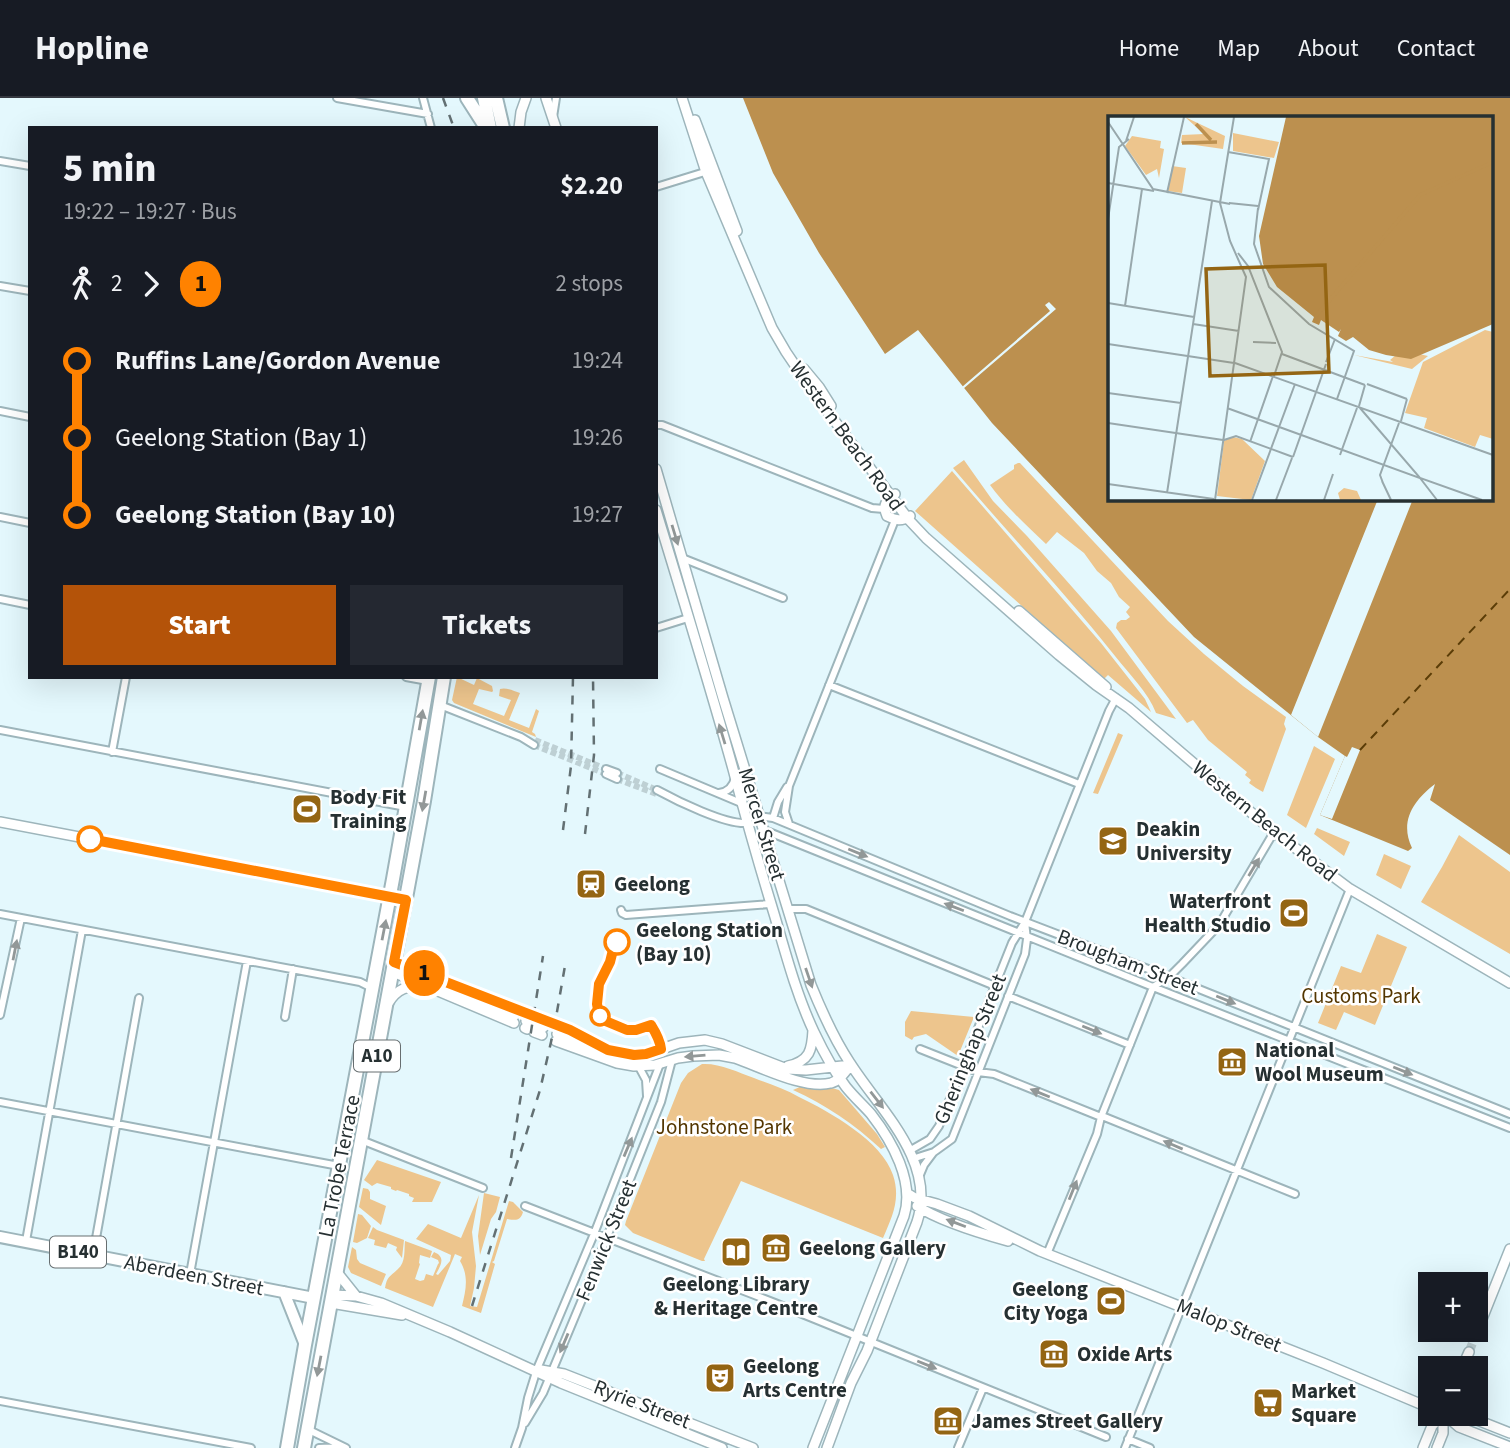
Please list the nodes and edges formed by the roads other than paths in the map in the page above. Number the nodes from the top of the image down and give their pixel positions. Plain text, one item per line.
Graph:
1 (337, 98) edge
2 (423, 98) edge
3 (467, 98) edge
4 (484, 98) edge
5 (496, 98) edge
6 (526, 98) edge
7 (546, 98) edge
8 (556, 98) edge
9 (682, 98) edge
10 (688, 98) edge
11 (428, 114) junction
12 (554, 123) edge
13 (487, 125) edge
14 (431, 126) edge
15 (503, 126) edge
16 (519, 126) edge
17 (0, 161) edge
18 (28, 166) edge
19 (710, 171) junction
20 (658, 186) edge
21 (0, 286) edge
22 (28, 291) edge
23 (0, 411) edge
24 (28, 416) edge
25 (658, 425) edge
26 (658, 476) edge
27 (893, 496) junction
28 (884, 509) junction
29 (0, 517) edge
30 (658, 517) edge
31 (909, 517) junction
32 (895, 520) junction
33 (28, 523) edge
34 (682, 558) junction
35 (783, 598) dead end
36 (0, 599) edge
37 (28, 605) edge
38 (698, 615) junction
39 (688, 618) junction
40 (658, 627) edge
41 (126, 679) edge
42 (429, 679) edge
43 (445, 679) edge
44 (828, 685) junction
45 (1116, 698) junction
46 (440, 705) junction
47 (0, 730) edge
48 (535, 743) tunnel mouth
49 (112, 752) junction
50 (660, 769) dead end
51 (606, 771) tunnel mouth
52 (617, 776) tunnel mouth
53 (735, 778) junction
54 (1079, 784) junction
55 (789, 786) junction
56 (658, 793) tunnel mouth
57 (713, 793) junction
58 (741, 803) junction
59 (406, 807) junction
60 (759, 816) junction
61 (773, 818) junction
62 (0, 822) edge
63 (747, 824) junction
64 (789, 824) junction
65 (764, 830) junction
66 (1274, 832) junction
67 (1350, 890) junction
68 (390, 896) junction
69 (406, 900) junction
70 (771, 904) junction
71 (788, 909) junction
72 (621, 910) dead end
73 (0, 914) edge
74 (21, 918) junction
75 (1025, 922) junction
76 (82, 930) junction
77 (1018, 932) junction
78 (1027, 935) junction
79 (798, 941) junction
80 (783, 945) junction
81 (247, 961) junction
82 (377, 965) junction
83 (394, 967) junction
84 (293, 970) junction
85 (1168, 977) junction
86 (1510, 983) edge
87 (995, 986) junction
88 (1153, 987) junction
89 (430, 988) junction
90 (373, 989) junction
91 (1008, 996) junction
92 (139, 998) dead end
93 (458, 999) junction
94 (386, 1006) junction
95 (0, 1015) edge
96 (285, 1017) dead end
97 (510, 1017) junction
98 (1294, 1028) junction
99 (813, 1029) junction
100 (1289, 1040) junction
101 (556, 1041) dead end
102 (671, 1045) junction
103 (1130, 1045) junction
104 (661, 1049) junction
105 (920, 1049) dead end
106 (590, 1052) junction
107 (672, 1060) junction
108 (660, 1064) junction
109 (851, 1065) junction
110 (776, 1066) junction
111 (963, 1066) junction
112 (639, 1067) junction
113 (833, 1067) junction
114 (978, 1072) junction
115 (840, 1078) junction
116 (0, 1102) edge
117 (647, 1102) junction
118 (50, 1111) junction
119 (1510, 1114) edge
120 (1102, 1116) junction
121 (117, 1124) junction
122 (1510, 1129) edge
123 (361, 1140) junction
124 (213, 1143) junction
125 (934, 1152) junction
126 (911, 1155) junction
127 (898, 1161) junction
128 (339, 1166) junction
129 (1236, 1171) junction
130 (919, 1180) junction
131 (483, 1188) dead end
132 (907, 1194) junction
133 (1295, 1194) dead end
134 (921, 1204) junction
135 (525, 1206) dead end
136 (594, 1234) junction
137 (0, 1237) edge
138 (607, 1238) junction
139 (26, 1241) junction
140 (1510, 1249) edge
141 (1047, 1254) junction
142 (93, 1255) junction
143 (337, 1271) junction
144 (882, 1271) junction
145 (190, 1274) junction
146 (895, 1276) junction
147 (284, 1292) junction
148 (312, 1296) junction
149 (356, 1296) junction
150 (567, 1296) junction
151 (332, 1299) junction
152 (581, 1302) junction
153 (1488, 1304) edge
154 (1182, 1306) junction
155 (410, 1316) junction
156 (856, 1337) junction
157 (870, 1342) junction
158 (305, 1345) junction
159 (1469, 1352) tunnel mouth
160 (1467, 1356) edge
161 (534, 1369) junction
162 (551, 1374) junction
163 (983, 1388) junction
164 (0, 1401) edge
165 (1418, 1403) edge
166 (1488, 1424) edge
167 (1432, 1426) edge
168 (1443, 1426) edge
169 (1458, 1426) edge
170 (522, 1428) junction
171 (307, 1429) junction
172 (1510, 1433) edge
173 (1106, 1437) dead end
174 (1128, 1439) junction
175 (227, 1446) edge
176 (1510, 1447) edge
177 (251, 1448) edge
178 (287, 1448) edge
179 (304, 1448) edge
180 (319, 1448) edge
181 (345, 1448) edge
182 (516, 1448) edge
183 (722, 1448) edge
184 (753, 1448) edge
185 (813, 1448) edge
186 (827, 1448) edge
187 (958, 1448) edge
188 (1125, 1448) edge
189 (1150, 1448) edge
190 (1423, 1448) edge
191 (1437, 1448) edge

1 - 11 street
2 - 11 street
3 - 13 highway
4 - 13 highway
5 - 15 highway
6 - 16 street
7 - 12 street
8 - 12 street
9 - 19 street, Western Beach Road
10 - 19 street, Western Beach Road
11 - 14 street
17 - 18 street
19 - 20 street
19 - 27 street, Western Beach Road
21 - 22 street
23 - 24 street
25 - 28 street
26 -> 34 street, Mercer Street
27 - 28 street
27 - 31 street, Western Beach Road
28 - 32 street
29 - 33 street
30 - 39 street, Mercer Street
31 - 32 street
31 - 45 street, Western Beach Road
32 - 44 street
34 - 35 street
34 - 38 street, Mercer Street
36 - 37 street
38 - 39 street
38 - 60 street, Mercer Street
39 - 40 street
53 -> 39 street, Mercer Street
41 - 49 street
59 -> 42 highway, La Trobe Terrace / A10
43 - 46 highway, La Trobe Terrace / A10
44 - 54 street
44 - 55 street
45 - 54 street, Gheringhap Street
45 - 66 street, Western Beach Road
46 - 48 street
46 -> 69 highway, La Trobe Terrace / A10
47 - 49 street
49 - 59 street
50 - 57 street
51 - 52 street
53 - 57 street
53 - 58 street, Mercer Street
54 - 75 street, Gheringhap Street
55 - 61 street
55 - 64 street
56 - 63 street, Brougham Street
57 - 58 street
58 - 63 street, Mercer Street
59 - 68 highway, La Trobe Terrace / A10
60 - 61 street, Brougham Street
60 - 63 street
60 - 65 street, Mercer Street
61 - 64 street, Brougham Street
62 - 68 street
63 - 65 street, Brougham Street
63 - 70 street, Mercer Street
64 -> 75 street, Brougham Street
65 - 71 street, Mercer Street
77 -> 65 street, Brougham Street
66 - 67 street, Western Beach Road
85 -> 66 street
67 - 86 street, Western Beach Road
67 - 98 street
68 - 69 highway
82 -> 68 highway, La Trobe Terrace / A10
69 - 83 highway, La Trobe Terrace / A10
70 - 71 street
70 - 72 street
70 - 80 street, Mercer Street
71 - 79 street, Mercer Street
71 - 87 street
73 - 74 street
74 - 76 street
95 -> 74 street
75 - 77 street, Gheringhap Street
75 - 78 street, Gheringhap Street
75 - 85 street, Brougham Street
76 - 81 street
76 - 118 street
77 - 78 street, Brougham Street
77 - 87 street, Gheringhap Street
78 - 88 street, Brougham Street
78 - 91 street, Gheringhap Street
79 - 80 street
79 -> 109 street, Mercer Street
80 - 99 street, Mercer Street
81 - 84 street
81 - 124 street
82 - 83 highway
82 - 90 highway, La Trobe Terrace / A10
83 - 89 street
83 - 94 highway, La Trobe Terrace / A10
83 - 97 street
84 - 90 street
84 - 96 street
85 - 88 street
85 -> 98 street, Brougham Street
87 - 111 street, Gheringhap Street
88 - 100 street, Brougham Street
88 - 103 street
89 - 93 street
89 - 94 street
90 - 128 highway, La Trobe Terrace / A10
91 -> 103 street
91 - 114 street, Gheringhap Street
92 - 121 street
93 - 97 street
93 - 97 street
94 - 123 highway, La Trobe Terrace / A10
98 - 100 street
98 -> 119 street, Brougham Street
99 - 110 street
99 - 113 street, Mercer Street
100 - 122 street, Brougham Street
100 - 129 street
101 - 106 street
102 - 104 street
102 - 107 street, Fenwick Street
102 - 110 street
103 - 120 street
104 - 106 street
104 - 108 street, Fenwick Street
105 - 111 street
106 - 112 street
107 - 108 street
115 -> 107 street
107 - 138 street, Fenwick Street
108 - 112 street
108 - 117 street, Fenwick Street
109 - 113 street
109 - 115 street
109 -> 126 street, Mercer Street
110 - 113 street
111 - 114 street
111 - 126 street, Gheringhap Street
112 - 117 street
113 - 115 street, Mercer Street
120 -> 114 street
114 - 125 street, Gheringhap Street
115 - 127 street, Mercer Street
116 - 118 street
136 -> 117 street, Fenwick Street
118 - 121 street
118 - 139 street
129 -> 120 street
141 -> 120 street
121 - 124 street
121 - 142 street
123 - 131 street
123 - 143 highway, La Trobe Terrace / A10
124 - 128 street
124 - 145 street
125 - 126 street, Gheringhap Street
125 - 130 street, Gheringhap Street
126 - 127 street, Gheringhap Street
126 - 130 street
127 - 132 street
128 - 148 highway, La Trobe Terrace / A10
129 - 133 street
129 - 154 street
130 - 134 street
132 - 134 street, Malop Street
132 - 144 street
134 - 141 street, Malop Street
134 - 146 street
135 - 136 street
136 - 138 street
136 - 150 street, Fenwick Street
137 - 139 main road, Aberdeen Street / B140
138 - 152 street, Fenwick Street
138 - 156 street
139 - 142 main road, Aberdeen Street / B140
140 - 153 street
141 - 154 street, Malop Street
142 - 145 main road, Aberdeen Street / B140
143 - 149 street
143 - 151 highway, La Trobe Terrace / A10
144 - 146 street
144 - 156 street
145 - 147 main road, Aberdeen Street / B140
146 - 157 street
147 - 148 main road, Aberdeen Street / B140
147 - 158 main road
148 - 151 highway, B140
148 - 158 highway, La Trobe Terrace / A10
149 - 151 street, Ryrie Street
149 - 155 street, Ryrie Street
150 - 152 street
150 - 161 street, Fenwick Street
151 - 155 street, Ryrie Street
151 -> 171 highway, La Trobe Terrace / A10
152 -> 162 street, Fenwick Street
154 - 165 street, Malop Street
154 - 174 street
155 - 161 street, Ryrie Street
156 - 157 street
156 - 185 street
157 -> 163 street
157 - 186 street
158 - 178 highway, La Trobe Terrace / A10
159 - 160 street
161 - 162 street, Ryrie Street
161 - 170 street, Fenwick Street
162 - 170 street, Fenwick Street
162 - 183 street, Ryrie Street
162 - 184 street, Ryrie Street
163 - 173 street
163 - 187 street
164 - 175 street
166 - 172 street
167 - 190 street
168 - 191 street
169 - 176 street
170 - 182 street, Fenwick Street
171 - 179 highway, La Trobe Terrace / A10
171 - 181 street
174 - 188 street
174 - 189 street
175 - 177 street
180 - 181 street

